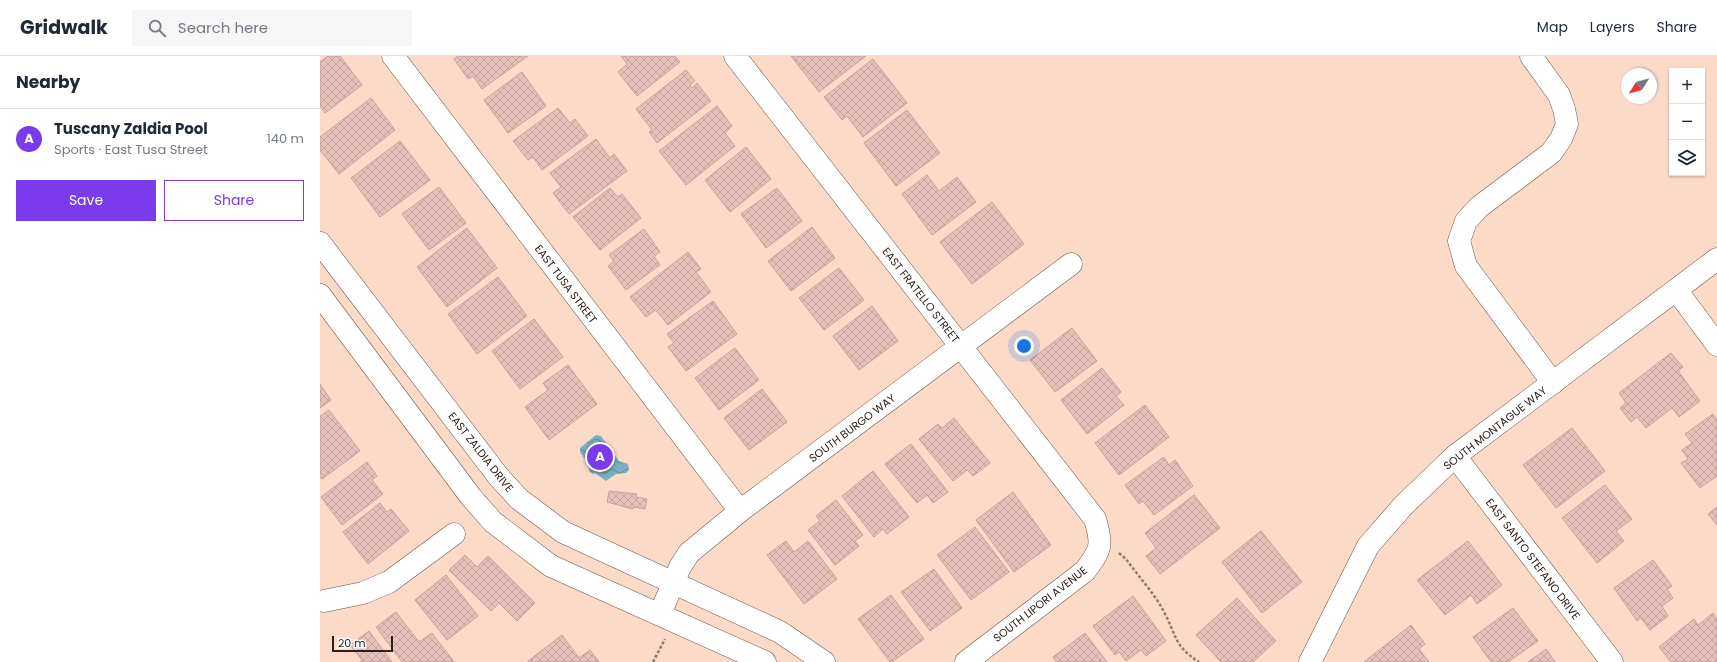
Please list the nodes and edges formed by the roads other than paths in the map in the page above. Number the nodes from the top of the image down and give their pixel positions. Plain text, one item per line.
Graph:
1 (393, 56) edge
2 (735, 56) edge
3 (1531, 56) edge
4 (320, 243) edge
5 (1717, 259) edge
6 (1071, 264) dead end
7 (346, 278) junction
8 (1676, 290) junction
9 (320, 297) edge
10 (1717, 345) edge
11 (961, 347) junction
12 (1554, 383) junction
13 (1455, 456) junction
14 (740, 511) junction
15 (454, 534) dead end
16 (1101, 536) joint
17 (673, 582) junction
18 (321, 599) edge
19 (660, 614) junction
20 (765, 662) edge
21 (824, 662) edge
22 (966, 662) edge
23 (1310, 662) edge
24 (1612, 662) edge

1 - 14 street, EAST TUSA STREET
2 - 11 street, EAST FRATELLO STREET
3 - 12 street
4 - 7 street, EAST ZALDIA DRIVE
5 - 8 street, SOUTH MONTAGUE WAY
6 - 11 street, SOUTH BURGO WAY
7 - 9 street
7 - 17 street, EAST ZALDIA DRIVE
8 - 10 street
8 - 12 street, SOUTH MONTAGUE WAY
9 - 19 street
11 - 14 street, SOUTH BURGO WAY
11 - 16 street, EAST FRATELLO STREET
12 - 13 street, SOUTH MONTAGUE WAY
13 - 23 street, SOUTH MONTAGUE WAY
13 - 24 street, EAST SANTO STEFANO DRIVE
14 - 17 street, SOUTH BURGO WAY
15 - 18 street
16 - 22 street, SOUTH LIPORI AVENUE
17 - 19 street, SOUTH BURGO WAY
17 - 21 street, EAST ZALDIA DRIVE
19 - 20 street

